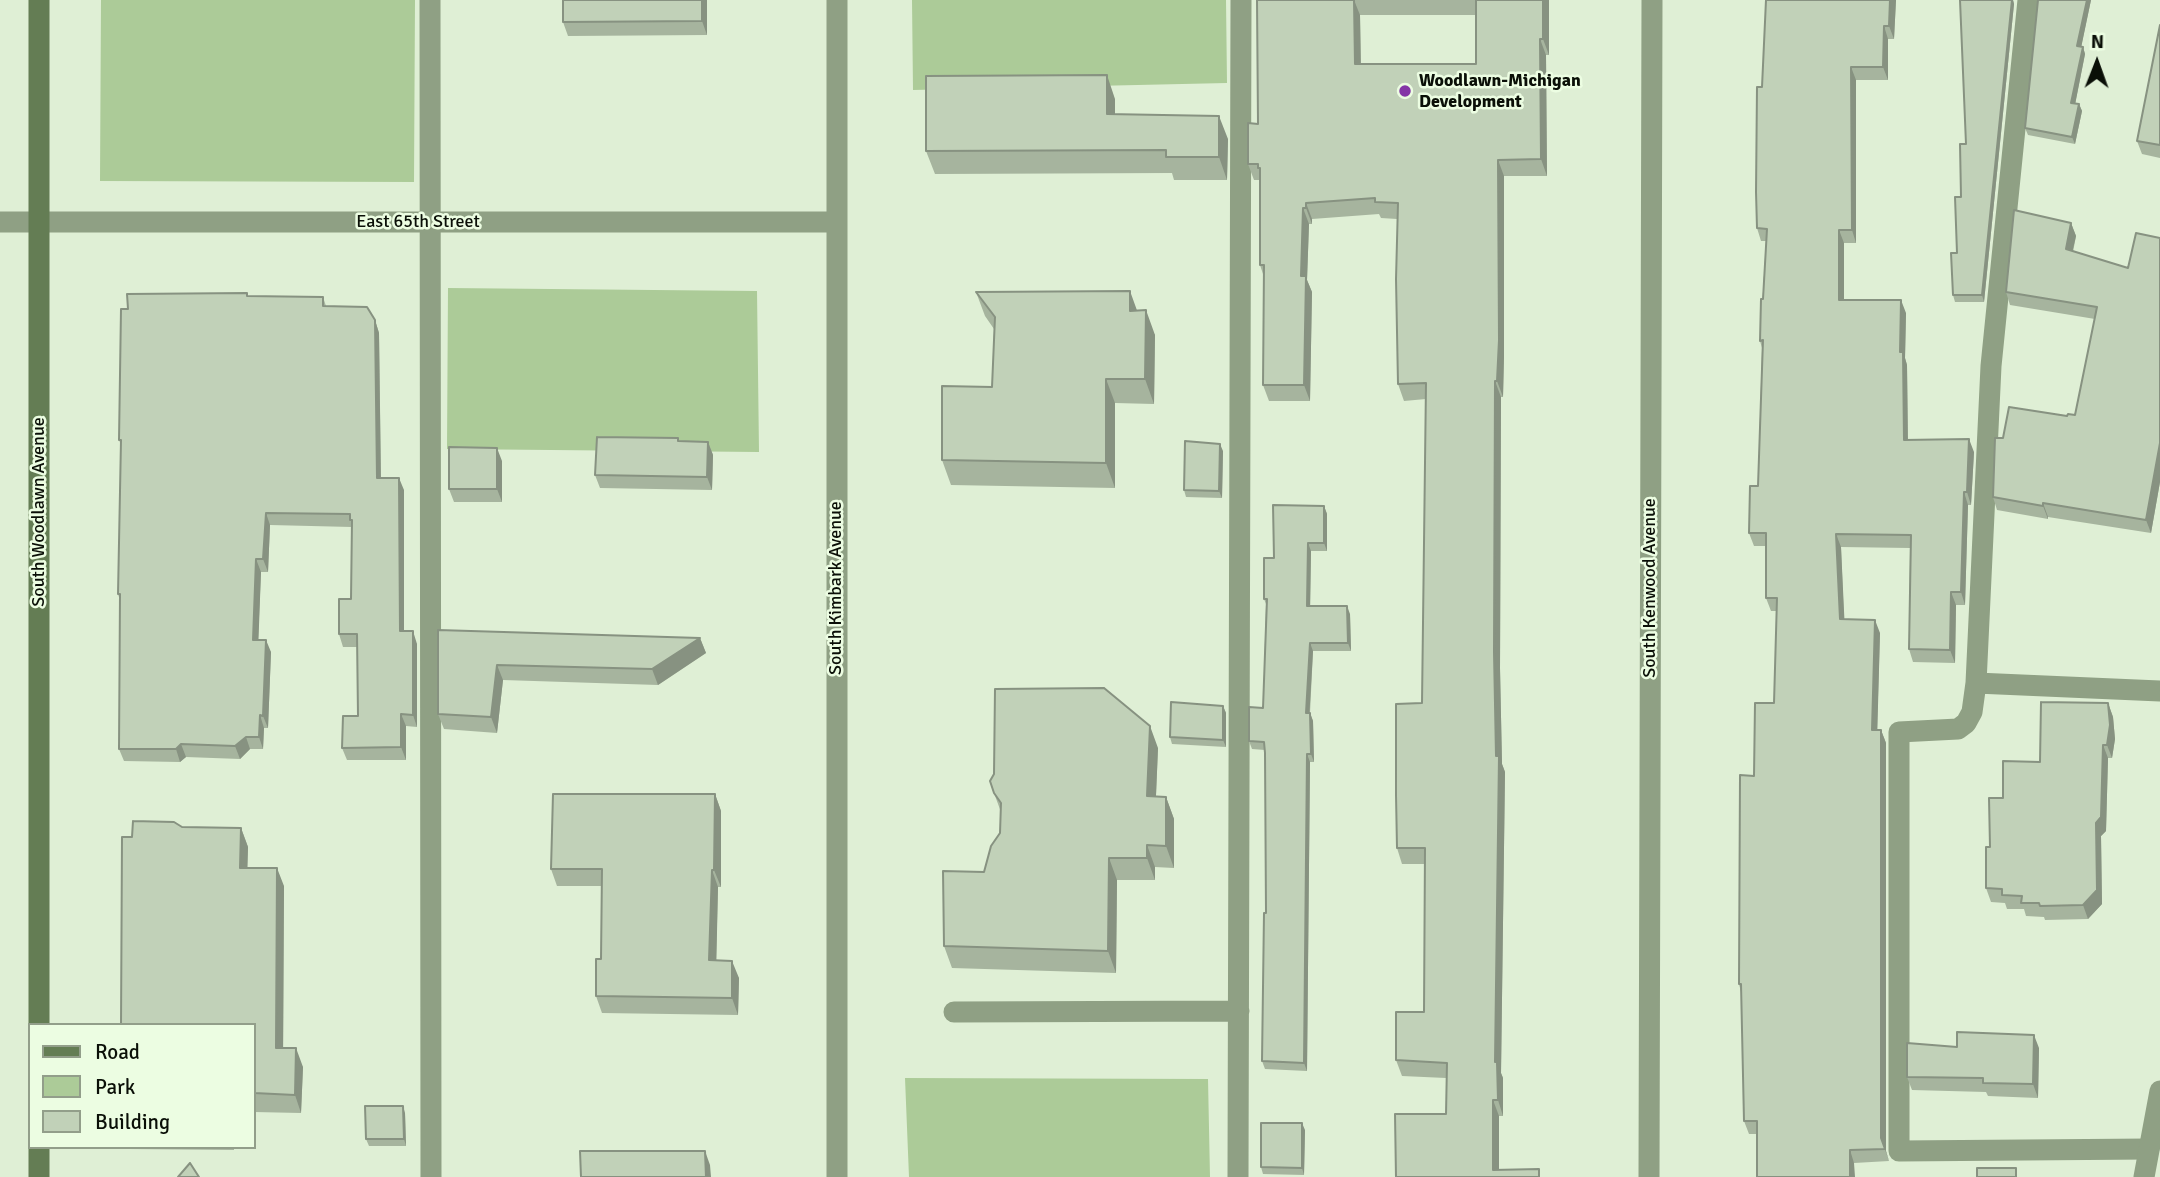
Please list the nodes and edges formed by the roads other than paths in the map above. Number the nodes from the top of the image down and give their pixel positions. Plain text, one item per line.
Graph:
1 (38, 0) edge
2 (430, 0) edge
3 (837, 0) edge
4 (1241, 0) edge
5 (1652, 0) edge
6 (2028, 0) edge
7 (0, 222) edge
8 (39, 222) junction
9 (429, 222) junction
10 (836, 222) junction
11 (1976, 683) junction
12 (2160, 691) edge
13 (1239, 1011) junction
14 (954, 1012) dead end
15 (39, 1023) edge
16 (2160, 1091) edge
17 (39, 1149) edge
18 (2149, 1149) junction
19 (39, 1177) edge
20 (431, 1177) edge
21 (837, 1177) edge
22 (1238, 1177) edge
23 (1649, 1177) edge
24 (2144, 1177) edge

1 - 8 street, South Woodlawn Avenue
2 - 9 street
3 - 10 street, South Kimbark Avenue
4 - 13 street
5 - 23 street, South Kenwood Avenue
6 - 11 street
7 - 8 street, East 65th Street
8 - 9 street, East 65th Street
8 - 15 street, South Woodlawn Avenue
9 - 10 street, East 65th Street
9 - 20 street
10 - 21 street, South Kimbark Avenue
11 - 12 street
11 - 18 street
13 - 14 street
13 - 22 street
16 - 18 street
17 - 19 street
18 - 24 street

